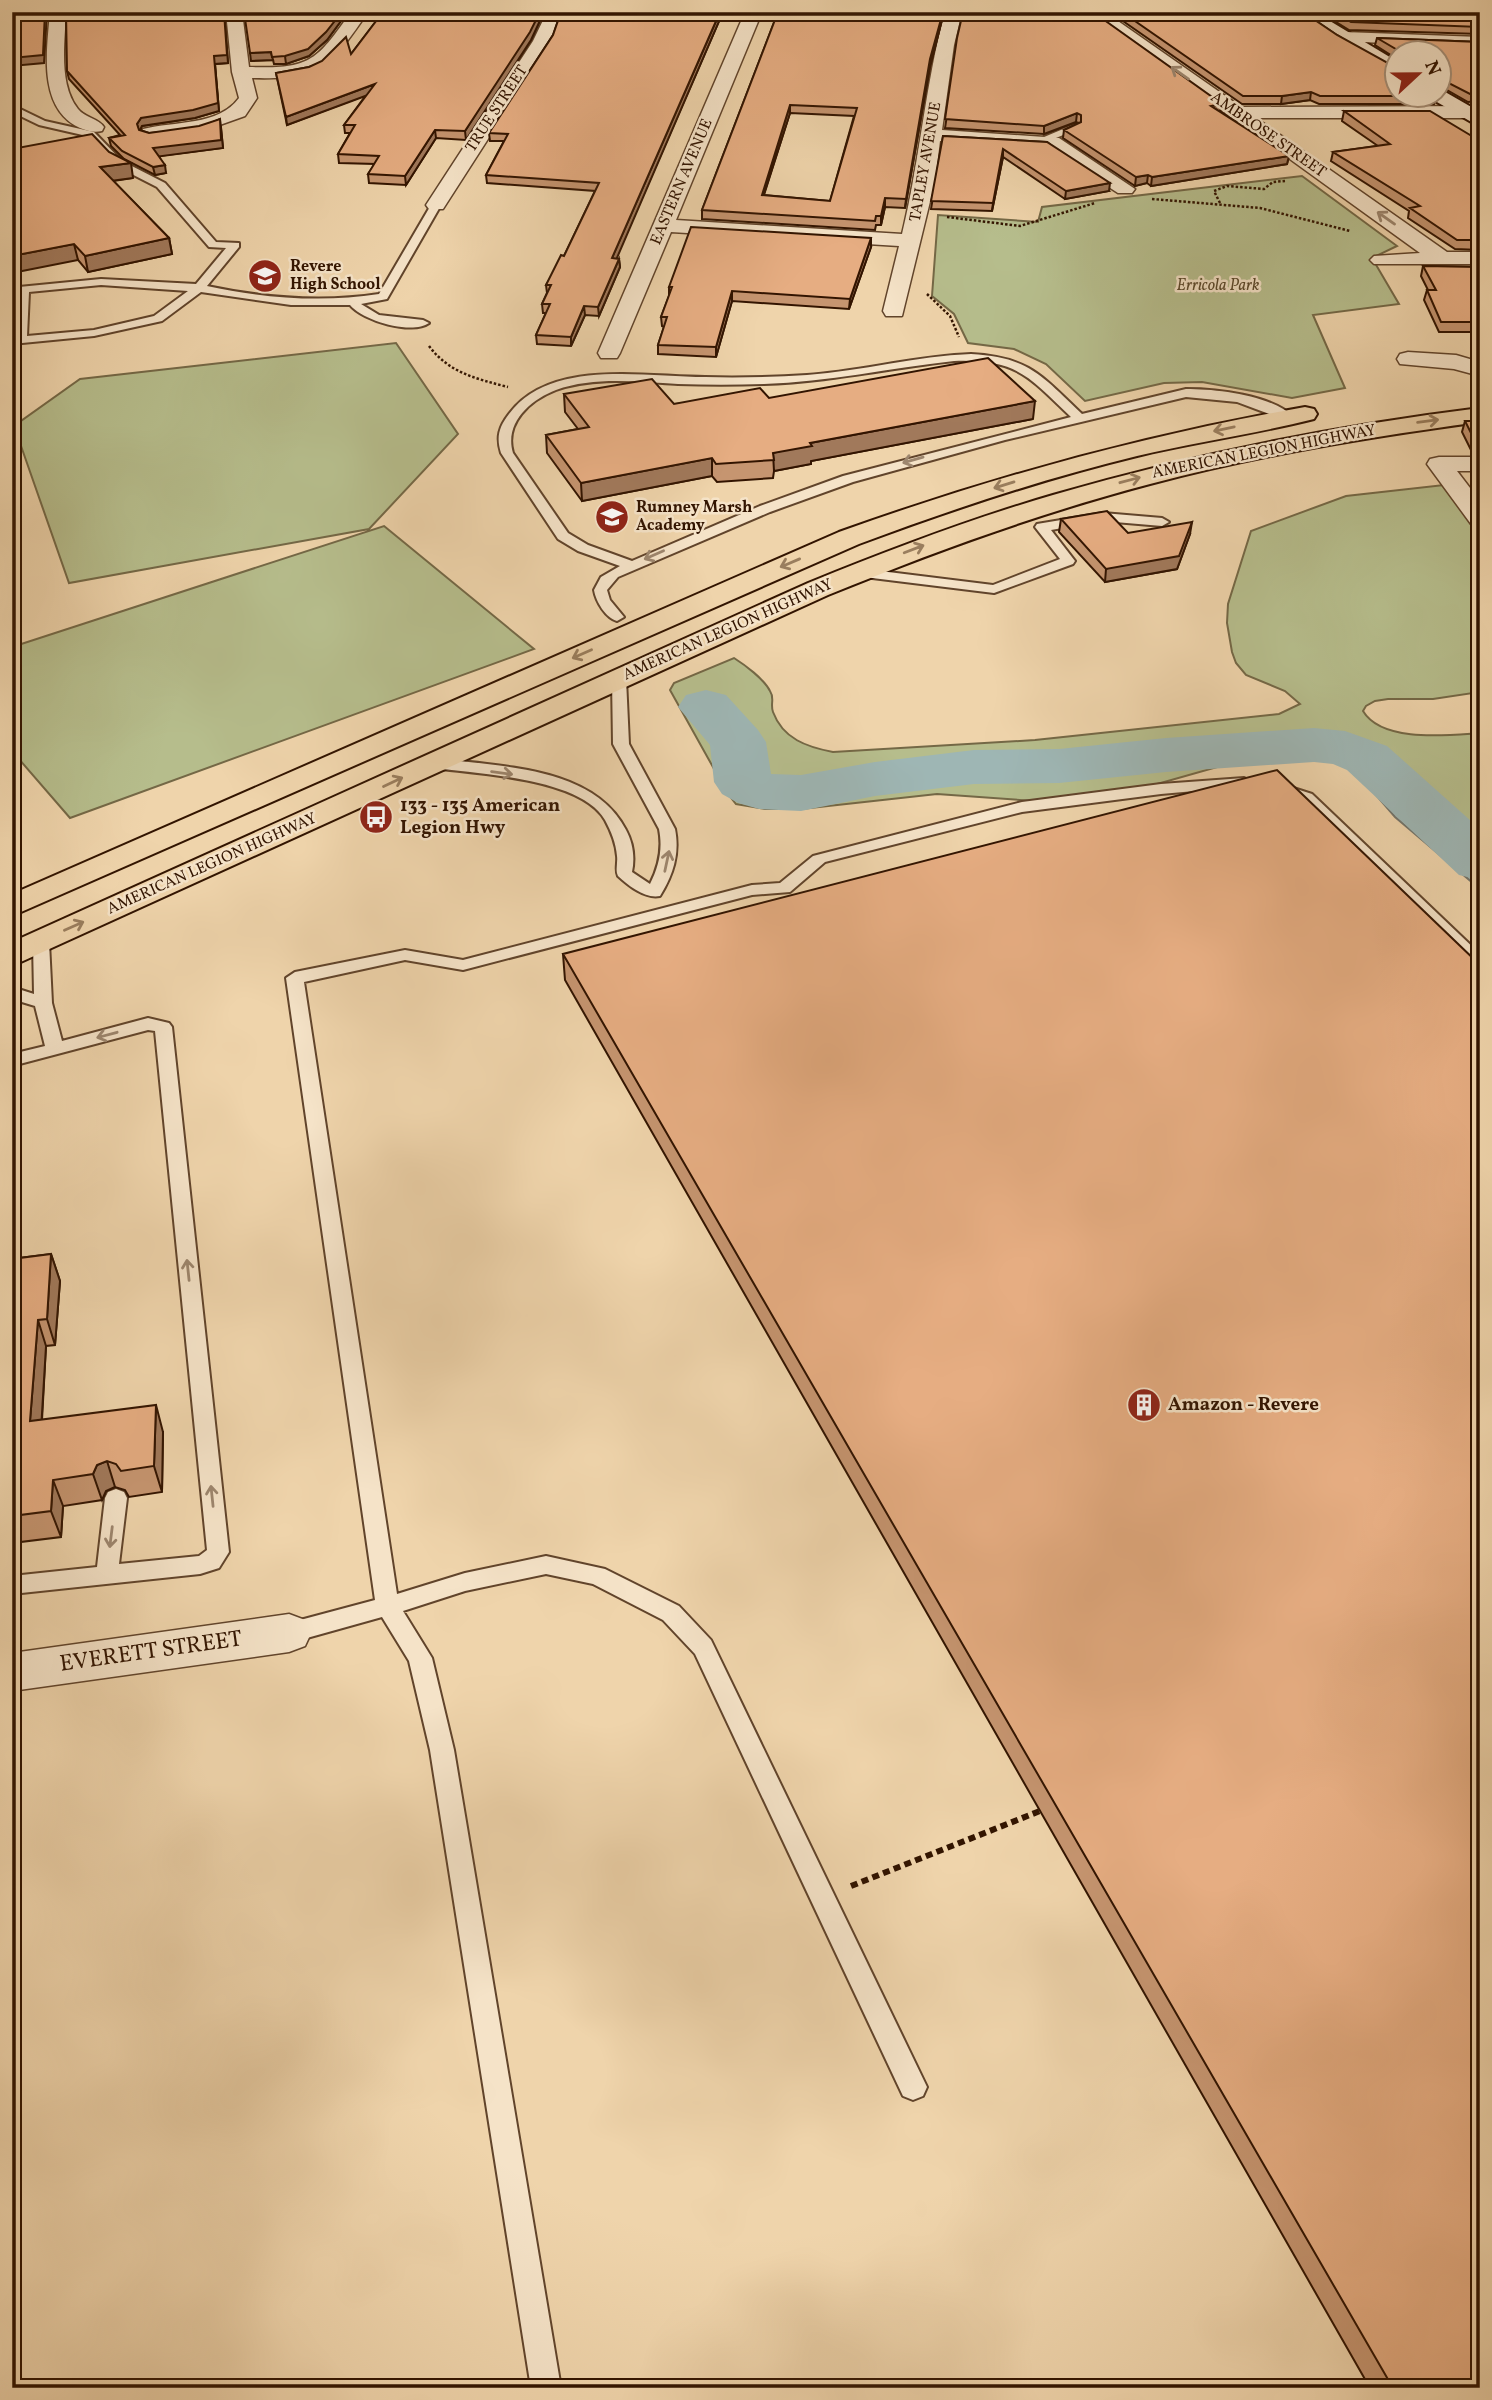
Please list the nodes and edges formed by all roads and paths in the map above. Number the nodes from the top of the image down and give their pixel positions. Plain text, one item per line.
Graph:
1 (58, 12) edge
2 (234, 12) edge
3 (360, 12) edge
4 (556, 12) edge
5 (754, 12) edge
6 (954, 12) edge
7 (1094, 12) edge
8 (1302, 12) edge
9 (1344, 37) junction
10 (1480, 42) edge
11 (1384, 61) edge
12 (242, 72) junction
13 (1454, 103) edge
14 (12, 108) edge
15 (1236, 113) junction
16 (1475, 115) edge
17 (95, 127) dead end
18 (1075, 127) edge
19 (150, 133) edge
20 (932, 135) junction
21 (1042, 140) junction
22 (1287, 181) dead end
23 (1125, 189) dead end
24 (1152, 199) dead end
25 (1098, 202) edge
26 (1220, 203) junction
27 (436, 205) joint
28 (918, 214) junction
29 (1332, 218) dead end
30 (1320, 222) junction
31 (663, 225) junction
32 (1357, 233) dead end
33 (911, 241) junction
34 (1441, 258) junction
35 (1480, 258) edge
36 (1381, 260) dead end
37 (18, 286) edge
38 (199, 288) junction
39 (927, 294) dead end
40 (354, 302) junction
41 (894, 311) dead end
42 (423, 323) joint
43 (16, 341) edge
44 (610, 353) dead end
45 (969, 356) junction
46 (1408, 359) dead end
47 (1480, 369) edge
48 (12, 395) edge
49 (535, 396) junction
50 (1412, 398) dead end
51 (1476, 399) edge
52 (1287, 417) junction
53 (1079, 418) junction
54 (1480, 464) edge
55 (1480, 519) edge
56 (1162, 522) dead end
57 (631, 565) junction
58 (856, 572) junction
59 (617, 617) dead end
60 (619, 679) junction
61 (434, 763) junction
62 (654, 892) junction
63 (15, 904) edge
64 (668, 912) junction
65 (41, 942) junction
66 (12, 955) edge
67 (1480, 964) edge
68 (12, 993) edge
69 (43, 1003) junction
70 (55, 1049) junction
71 (12, 1060) edge
72 (116, 1499) edge
73 (107, 1575) junction
74 (12, 1585) edge
75 (387, 1606) junction
76 (289, 1633) joint
77 (12, 1672) edge
78 (1040, 1811) edge
79 (823, 1896) junction
80 (913, 2087) dead end
81 (546, 2388) edge

1 - 17 street
2 - 12 street
3 - 12 street
4 - 27 street, TRUE STREET
5 - 31 street, EASTERN AVENUE
6 - 20 street, TAPLEY AVENUE
15 -> 7 street, AMBROSE STREET
8 - 9 street
9 - 10 street
9 - 11 street
12 - 19 street
13 - 16 street
14 - 38 lane
15 - 16 street
34 -> 15 street, AMBROSE STREET
18 - 21 lane
20 - 21 street
20 - 28 street, TAPLEY AVENUE
21 - 23 street
22 - 26 path
24 - 26 path
25 - 28 path
26 - 30 path
27 - 40 lane
28 - 33 street, TAPLEY AVENUE
29 - 30 path
30 - 32 path
31 - 33 street
31 - 44 street, EASTERN AVENUE
33 - 41 street, TAPLEY AVENUE
34 - 35 street
34 - 36 street
37 - 38 lane
37 - 43 lane
38 - 40 lane
38 - 43 lane
39 - 45 path
40 - 42 lane
42 - 49 path
43 - 48 path
45 - 49 lane
45 - 53 lane
46 - 47 street
49 - 57 lane
50 - 52 highway, AMERICAN LEGION HIGHWAY
58 -> 51 highway, AMERICAN LEGION HIGHWAY
52 - 53 lane
52 -> 63 highway, AMERICAN LEGION HIGHWAY
53 -> 57 lane
54 - 55 street
56 - 58 lane
57 - 59 lane
58 - 60 highway, AMERICAN LEGION HIGHWAY
60 - 61 highway, AMERICAN LEGION HIGHWAY
62 -> 60 lane
61 -> 62 lane
65 -> 61 highway, AMERICAN LEGION HIGHWAY
62 - 64 lane
64 - 67 lane
64 - 75 lane
65 - 66 highway, AMERICAN LEGION HIGHWAY
65 - 69 lane
68 - 69 lane
69 - 70 lane
70 - 71 lane
73 -> 70 lane
72 -> 73 lane
73 - 74 lane
75 - 76 lane
75 - 79 lane
75 - 81 lane
76 - 77 street, EVERETT STREET
78 - 79 path
79 - 80 lane

